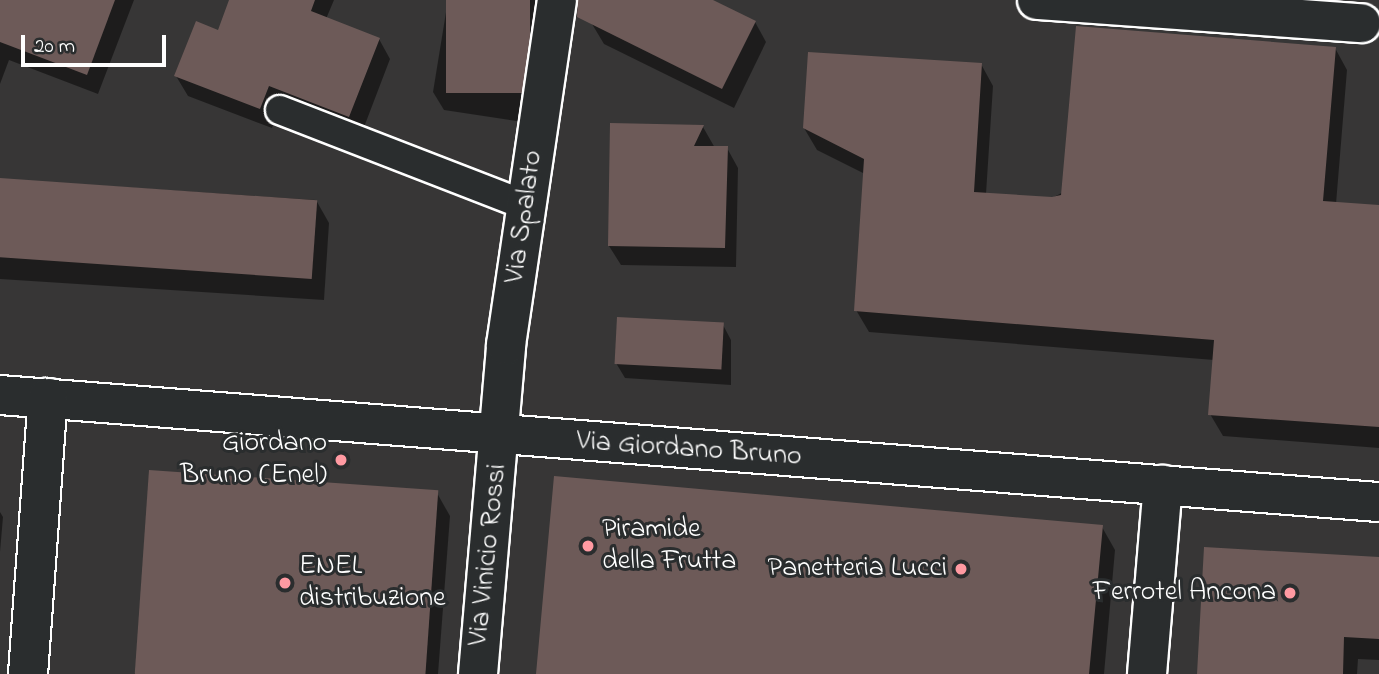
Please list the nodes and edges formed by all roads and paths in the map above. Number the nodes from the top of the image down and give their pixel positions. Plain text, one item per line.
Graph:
1 (556, 0) edge
2 (1037, 0) edge
3 (1362, 22) edge
4 (280, 110) dead end
5 (527, 206) junction
6 (0, 395) edge
7 (48, 398) junction
8 (501, 436) junction
9 (1163, 485) junction
10 (1379, 502) edge
11 (27, 674) edge
12 (478, 674) edge
13 (1147, 674) edge

1 - 5 street, Via Spalato
2 - 3 street
4 - 5 lane
5 - 8 street, Via Spalato
6 - 7 street, Via Giordano Bruno
7 - 8 street, Via Giordano Bruno
7 - 11 street
8 - 9 street, Via Giordano Bruno
8 - 12 street, Via Vinicio Rossi
9 - 10 street, Via Giordano Bruno
9 - 13 street

